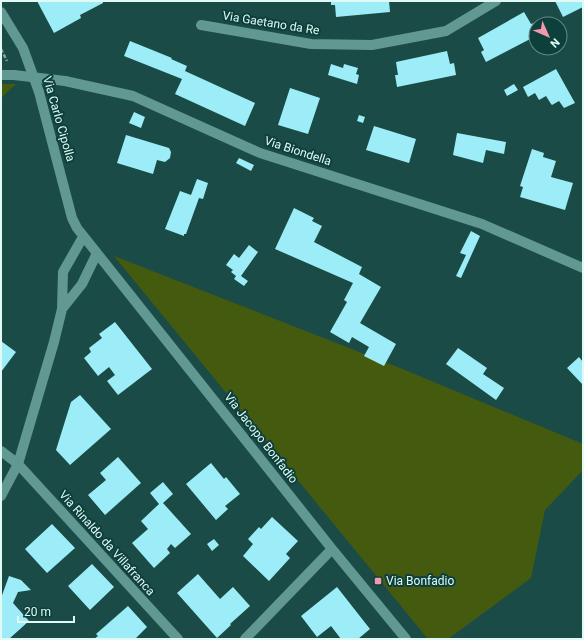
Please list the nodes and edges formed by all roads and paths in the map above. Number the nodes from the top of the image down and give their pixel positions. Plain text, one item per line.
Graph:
1 (496, 1) edge
2 (1, 12) edge
3 (201, 25) dead end
4 (1, 75) edge
5 (83, 237) junction
6 (97, 253) junction
7 (583, 268) edge
8 (62, 309) junction
9 (1, 451) edge
10 (18, 464) junction
11 (1, 496) edge
12 (332, 549) junction
13 (178, 639) edge
14 (245, 639) edge
15 (406, 639) edge

1 - 3 street, Via Gaetano da Re
2 - 5 street, Via Carlo Cipolla
4 - 7 street, Via Biondella, bridge
5 - 6 street, Via Carlo Cipolla
5 - 8 street
6 - 8 street
6 - 12 street, Via Jacopo Bonfadio
8 - 10 street
9 - 10 street, Via Rinaldo da Villafranca
10 - 11 street
10 - 13 street, Via Rinaldo da Villafranca
12 - 14 street
12 - 15 street, Via Jacopo Bonfadio

